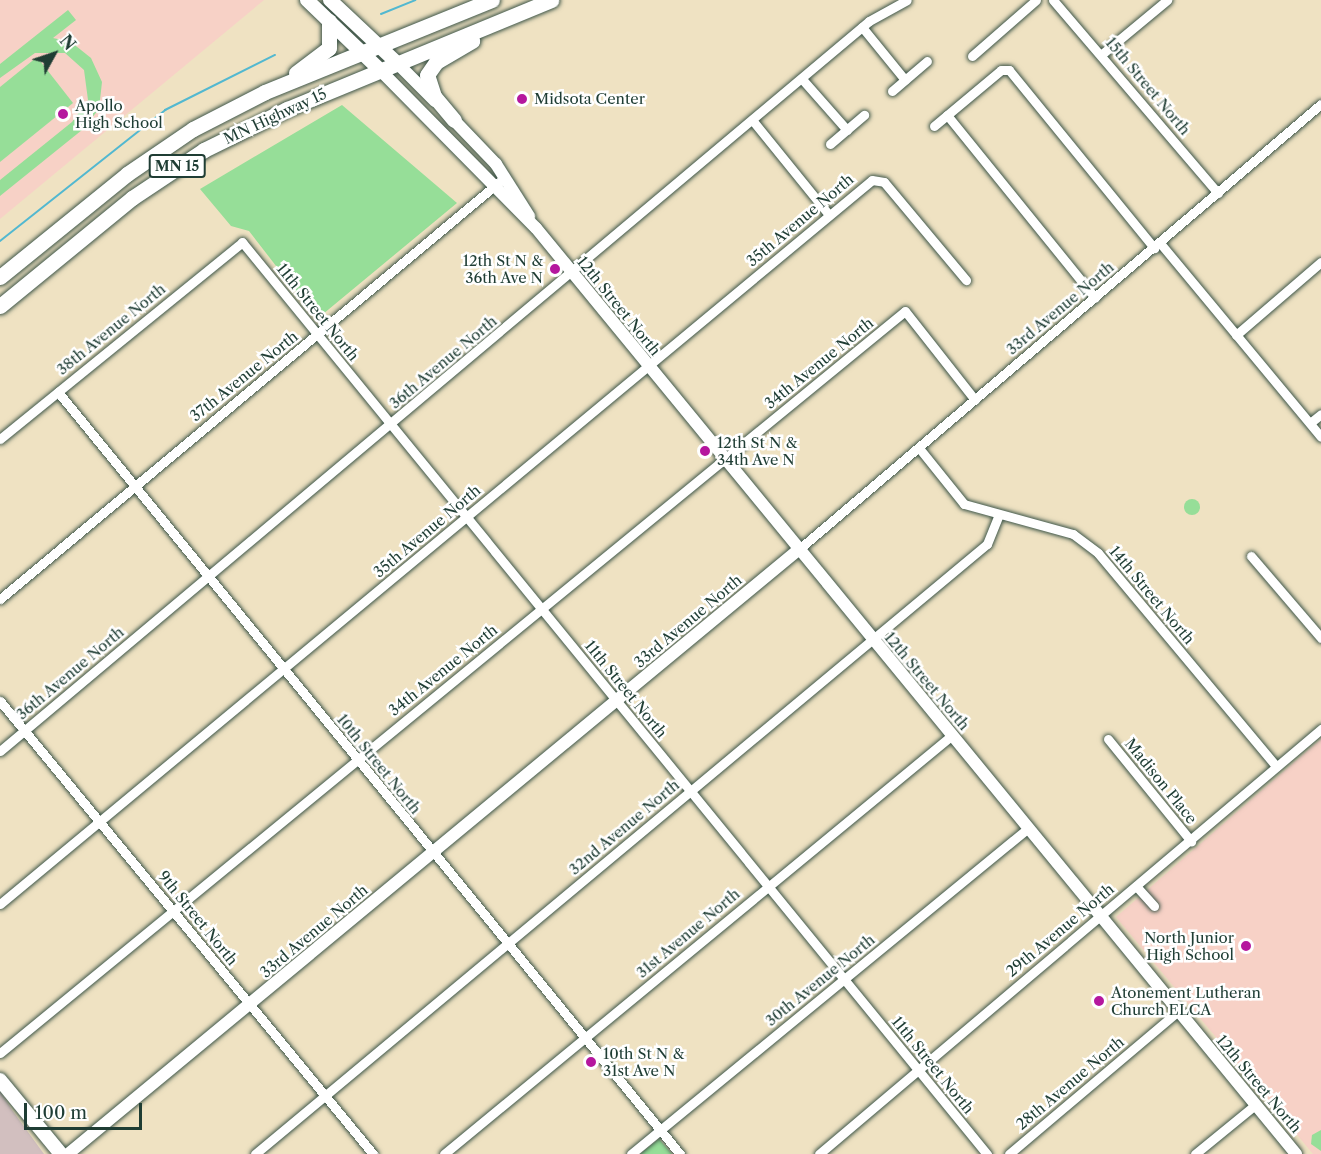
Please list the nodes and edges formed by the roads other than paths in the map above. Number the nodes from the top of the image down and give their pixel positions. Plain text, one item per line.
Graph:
1 (307, 0) edge
2 (330, 0) edge
3 (492, 0) edge
4 (551, 0) edge
5 (556, 0) edge
6 (907, 0) edge
7 (1036, 0) edge
8 (1053, 0) edge
9 (1167, 0) edge
10 (329, 21) junction
11 (862, 27) junction
12 (379, 47) junction
13 (363, 53) junction
14 (1102, 54) junction
15 (972, 56) dead end
16 (927, 61) dead end
17 (397, 63) junction
18 (380, 70) junction
19 (802, 79) junction
20 (905, 80) junction
21 (892, 91) dead end
22 (265, 92) junction
23 (1321, 104) edge
24 (864, 115) dead end
25 (947, 115) junction
26 (454, 120) junction
27 (753, 121) junction
28 (934, 126) dead end
29 (847, 130) junction
30 (830, 144) dead end
31 (506, 177) junction
32 (495, 185) junction
33 (1218, 193) junction
34 (829, 215) junction
35 (536, 228) junction
36 (242, 242) joint
37 (1157, 245) junction
38 (1321, 262) edge
39 (572, 273) junction
40 (0, 278) edge
41 (966, 280) dead end
42 (1095, 298) junction
43 (0, 306) edge
44 (318, 335) junction
45 (1236, 335) junction
46 (647, 368) junction
47 (58, 392) junction
48 (975, 400) junction
49 (1321, 414) edge
50 (1310, 423) junction
51 (391, 425) junction
52 (1321, 437) edge
53 (0, 439) edge
54 (919, 448) junction
55 (724, 460) junction
56 (133, 486) junction
57 (999, 515) junction
58 (467, 518) junction
59 (798, 550) junction
60 (1251, 556) dead end
61 (207, 578) junction
62 (0, 598) edge
63 (542, 609) junction
64 (1321, 638) edge
65 (871, 640) junction
66 (283, 671) junction
67 (616, 700) junction
68 (0, 701) edge
69 (1321, 729) edge
70 (25, 731) junction
71 (951, 736) junction
72 (1108, 739) dead end
73 (0, 751) edge
74 (357, 761) junction
75 (1276, 766) junction
76 (690, 791) junction
77 (100, 823) junction
78 (1028, 829) junction
79 (1191, 841) junction
80 (432, 853) junction
81 (1136, 886) junction
82 (768, 887) junction
83 (0, 904) edge
84 (1154, 906) dead end
85 (173, 911) junction
86 (1099, 916) junction
87 (507, 944) junction
88 (844, 980) junction
89 (249, 1004) junction
90 (1178, 1011) junction
91 (585, 1038) junction
92 (0, 1053) edge
93 (918, 1070) junction
94 (0, 1080) edge
95 (325, 1096) junction
96 (1255, 1105) junction
97 (661, 1131) junction
98 (61, 1154) edge
99 (68, 1154) edge
100 (255, 1154) edge
101 (373, 1154) edge
102 (444, 1154) edge
103 (632, 1154) edge
104 (680, 1154) edge
105 (819, 1154) edge
106 (987, 1154) edge
107 (1009, 1154) edge
108 (1195, 1154) edge
109 (1296, 1154) edge

1 - 10 main road, 12th Street North
2 - 12 main road
3 - 12 highway, MN Highway 15 / MN 15
4 - 17 highway, MN Highway 15 / MN 15
5 - 26 highway
6 - 11 street, 36th Avenue North
7 - 15 street
8 - 14 street, 15th Street North
9 - 14 street
10 - 13 main road, 12th Street North
10 - 22 highway
11 - 19 street, 36th Avenue North
11 - 20 street
12 - 13 highway, MN Highway 15 / MN 15
12 - 17 main road
13 - 18 main road, 12th Street North
13 - 22 highway, MN Highway 15 / MN 15
14 - 33 street, 15th Street North
16 - 20 street
17 - 18 highway, MN Highway 15 / MN 15
17 - 26 street, 12th Street North
18 - 32 street, 12th Street North
18 - 43 highway, MN Highway 15 / MN 15
19 - 27 street, 36th Avenue North
19 - 29 street
20 - 21 street
22 - 40 highway, MN Highway 15 / MN 15
23 - 33 street, 33rd Avenue North
24 - 29 street
25 - 28 street
25 - 37 street
25 - 42 street
26 - 31 street, 12th Street North
27 - 34 street
27 - 39 street, 36th Avenue North
29 - 30 street
31 - 32 street, 37th Avenue North
31 - 35 street, 12th Street North
32 - 35 street, 12th Street North
32 - 44 street, 37th Avenue North
33 - 37 street, 33rd Avenue North
34 - 41 street, 35th Avenue North
34 - 46 street, 35th Avenue North
35 - 39 street, 12th Street North
36 - 44 street, 11th Street North
36 - 47 street, 38th Avenue North
37 - 42 street, 33rd Avenue North
37 - 45 street
38 - 45 street
39 - 46 street, 12th Street North
39 - 51 street, 36th Avenue North
42 - 48 street, 33rd Avenue North
44 - 51 street, 11th Street North
44 - 56 street, 37th Avenue North
45 - 50 street
46 - 55 street, 12th Street North
46 - 58 street, 35th Avenue North
47 - 53 street, 38th Avenue North
47 - 56 street, 10th Street North
48 - 54 street, 33rd Avenue North
48 - 55 street, 34th Avenue North
49 - 50 street
50 - 52 street
51 - 58 street, 11th Street North
51 - 61 street, 36th Avenue North
54 - 57 street, 14th Street North
54 - 59 street, 33rd Avenue North
55 - 59 street, 12th Street North
55 - 63 street, 34th Avenue North
56 - 61 street, 10th Street North
56 - 62 street, 37th Avenue North
57 - 65 street, 32nd Avenue North
57 - 75 street, 14th Street North
58 - 63 street, 11th Street North
58 - 66 street, 35th Avenue North
59 - 65 street, 12th Street North
59 - 67 street, 33rd Avenue North
60 - 64 street
61 - 66 street, 10th Street North
61 - 70 street, 36th Avenue North
63 - 67 street, 11th Street North
63 - 74 street, 34th Avenue North
65 - 71 street, 12th Street North
65 - 76 street, 32nd Avenue North
66 - 74 street, 10th Street North
66 - 77 street, 35th Avenue North
67 - 76 street, 11th Street North
67 - 80 street, 33rd Avenue North
68 - 70 street, 9th Street North
69 - 75 street, 29th Avenue North
70 - 73 street, 36th Avenue North
70 - 77 street, 9th Street North
71 - 78 street, 12th Street North
71 - 82 street, 31st Avenue North
72 - 79 street, Madison Place
74 - 80 street, 10th Street North
74 - 85 street, 34th Avenue North
75 - 79 street, 29th Avenue North
76 - 82 street, 11th Street North
76 - 87 street, 32nd Avenue North
77 - 83 street, 35th Avenue North
77 - 85 street, 9th Street North
78 - 86 street, 12th Street North
78 - 88 street, 30th Avenue North
79 - 81 street, 29th Avenue North
80 - 87 street, 10th Street North
80 - 89 street, 33rd Avenue North
81 - 84 street
81 - 86 street, 29th Avenue North
82 - 88 street, 11th Street North
82 - 91 street, 31st Avenue North
85 - 89 street, 9th Street North
85 - 92 street, 34th Avenue North
86 - 90 street, 12th Street North
86 - 93 street, 29th Avenue North
87 - 91 street, 10th Street North
87 - 95 street, 32nd Avenue North
88 - 93 street, 11th Street North
88 - 97 street, 30th Avenue North
89 - 95 street, 9th Street North
89 - 99 street, 33rd Avenue North
90 - 96 street, 12th Street North
90 - 107 street, 28th Avenue North
91 - 97 street, 10th Street North
91 - 102 street, 31st Avenue North
93 - 105 street, 29th Avenue North
93 - 106 street, 11th Street North
94 - 98 main road
95 - 100 street, 32nd Avenue North
95 - 101 street, 9th Street North
96 - 108 street
96 - 109 street, 12th Street North
97 - 103 street, 30th Avenue North
97 - 104 street, 10th Street North

